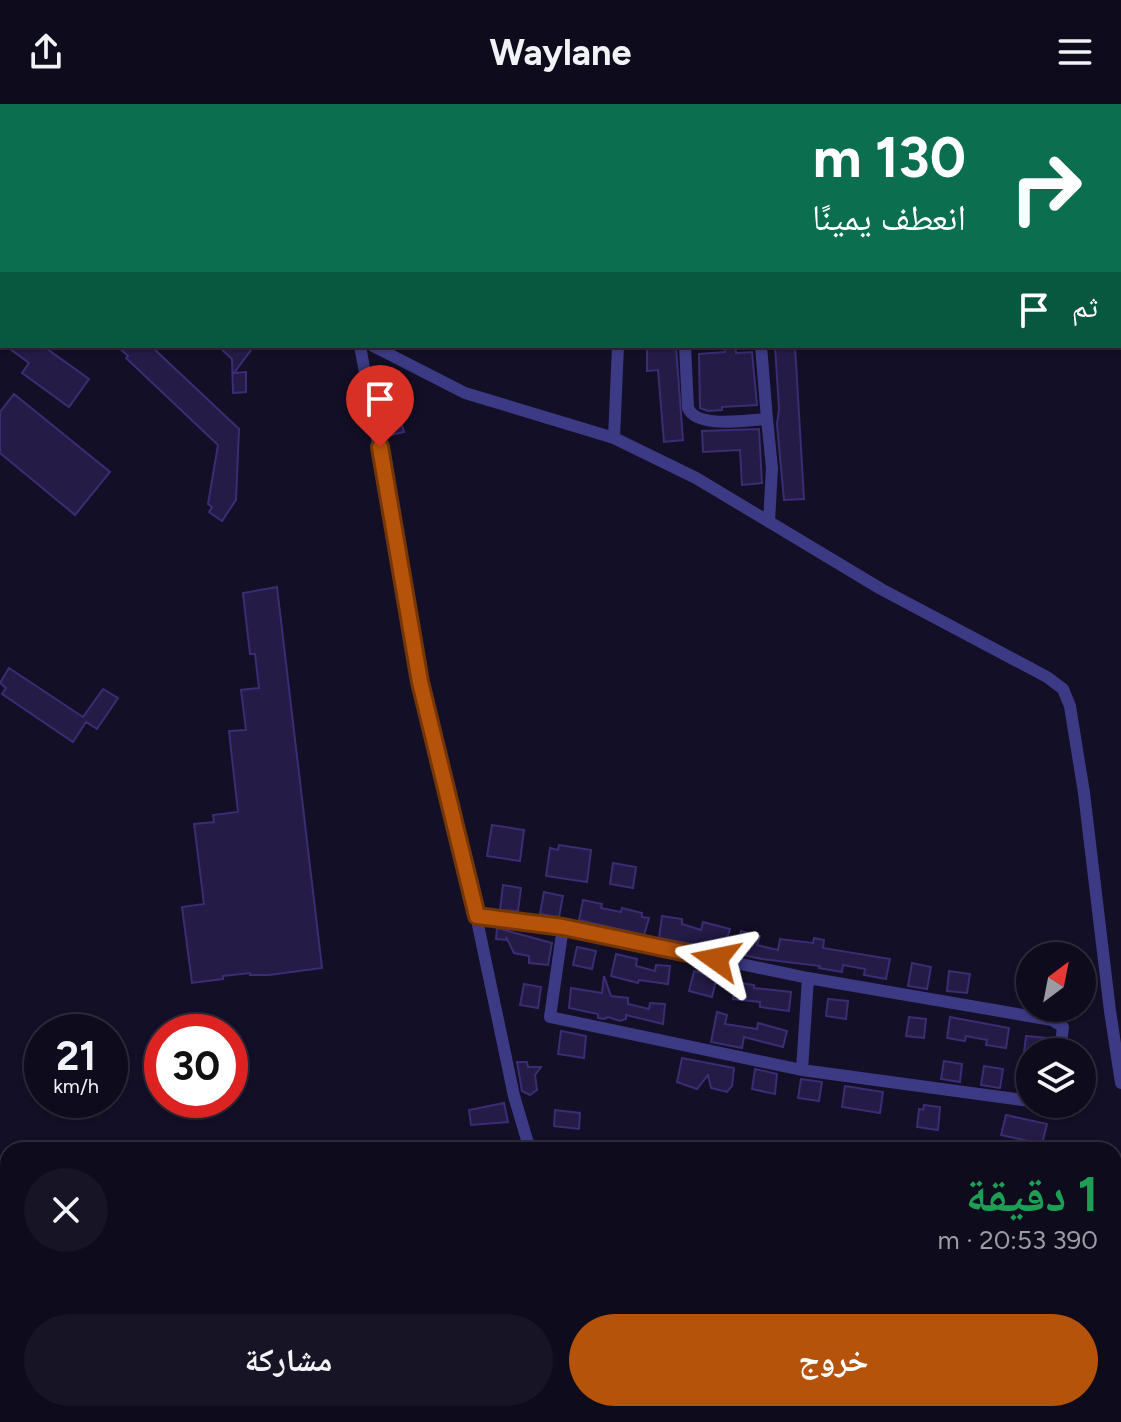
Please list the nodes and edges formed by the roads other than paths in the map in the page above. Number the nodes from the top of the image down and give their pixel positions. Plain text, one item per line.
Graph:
1 (360, 348) edge
2 (377, 348) edge
3 (618, 348) edge
4 (685, 348) edge
5 (761, 348) edge
6 (767, 419) junction
7 (614, 438) junction
8 (769, 522) junction
9 (477, 916) junction
10 (563, 927) junction
11 (808, 978) junction
12 (1062, 1038) edge
13 (802, 1070) junction
14 (1121, 1083) edge
15 (1016, 1099) edge
16 (528, 1142) edge

1 - 9 street
2 - 7 street
3 - 7 street
4 - 6 street
5 - 6 street
6 - 8 street
7 - 8 street
8 - 14 street
9 - 10 street
9 - 16 street
10 - 11 street
10 - 13 street
11 - 12 street
11 - 13 street
13 - 15 street

